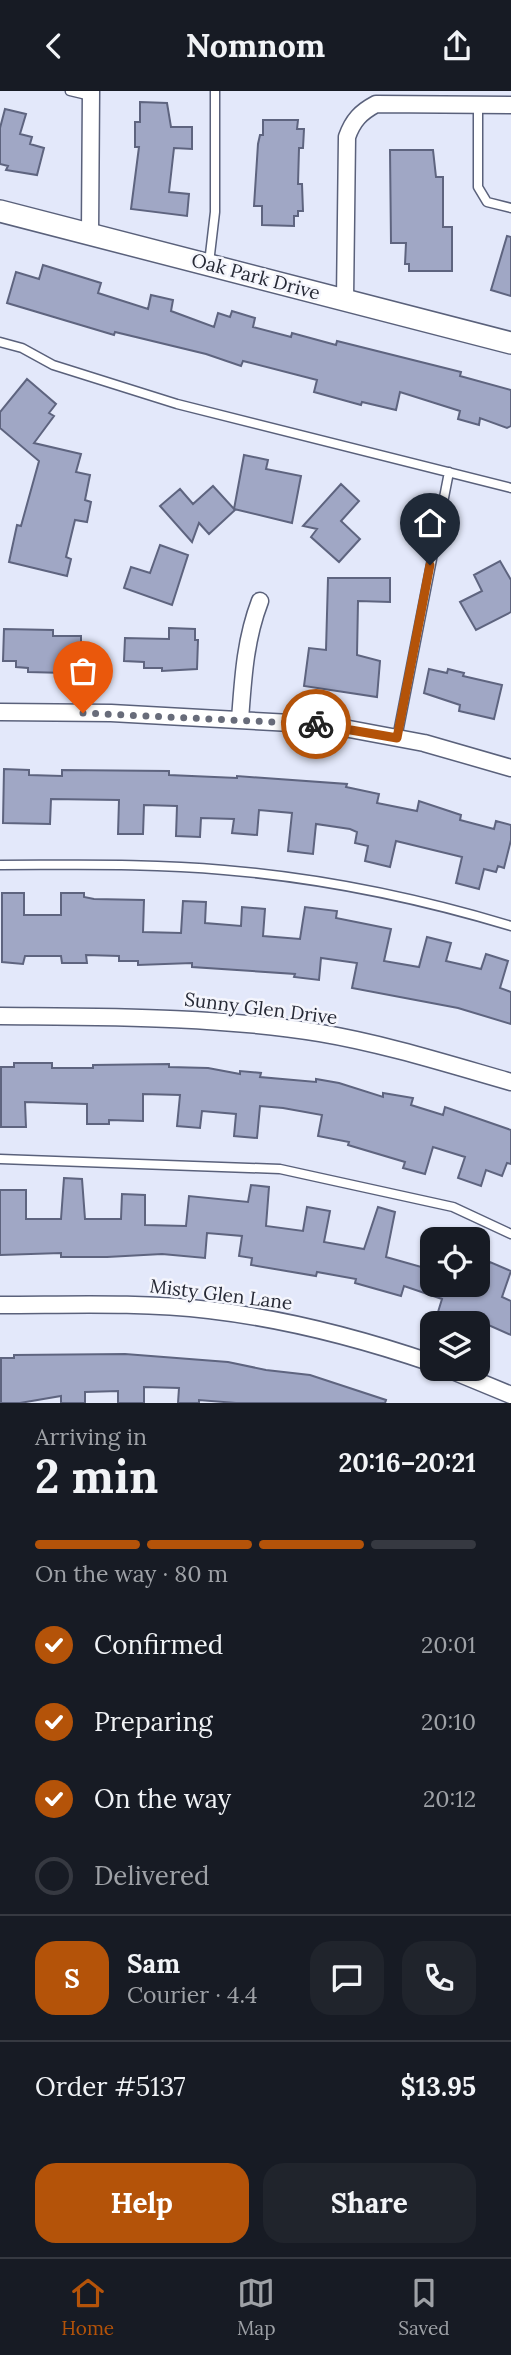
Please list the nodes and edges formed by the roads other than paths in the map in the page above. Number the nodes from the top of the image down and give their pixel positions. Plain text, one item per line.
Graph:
1 (70, 91) edge
2 (215, 91) edge
3 (91, 93) edge
4 (478, 105) junction
5 (511, 105) edge
6 (511, 208) edge
7 (0, 211) edge
8 (90, 233) junction
9 (209, 263) junction
10 (345, 300) junction
11 (0, 342) edge
12 (511, 343) edge
13 (449, 472) junction
14 (511, 488) edge
15 (260, 601) dead end
16 (0, 712) edge
17 (240, 720) junction
18 (397, 738) junction
19 (511, 768) edge
20 (0, 865) edge
21 (511, 926) edge
22 (0, 1016) edge
23 (511, 1082) edge
24 (0, 1159) edge
25 (511, 1234) edge
26 (0, 1305) edge
27 (420, 1359) edge
28 (477, 1381) edge
29 (511, 1395) edge

1 - 3 lane
2 - 9 lane
3 - 8 street
4 - 5 street
4 - 6 lane
4 - 10 street
7 - 8 street, Oak Park Drive
8 - 9 street, Oak Park Drive
9 - 10 street, Oak Park Drive
10 - 12 street, Oak Park Drive
11 - 13 lane
13 - 14 lane
13 - 18 lane
15 - 17 street
16 - 17 street
17 - 18 street
18 - 19 street
20 - 21 lane
22 - 23 street, Sunny Glen Drive
24 - 25 lane
26 - 27 street, Misty Glen Lane
28 - 29 street

